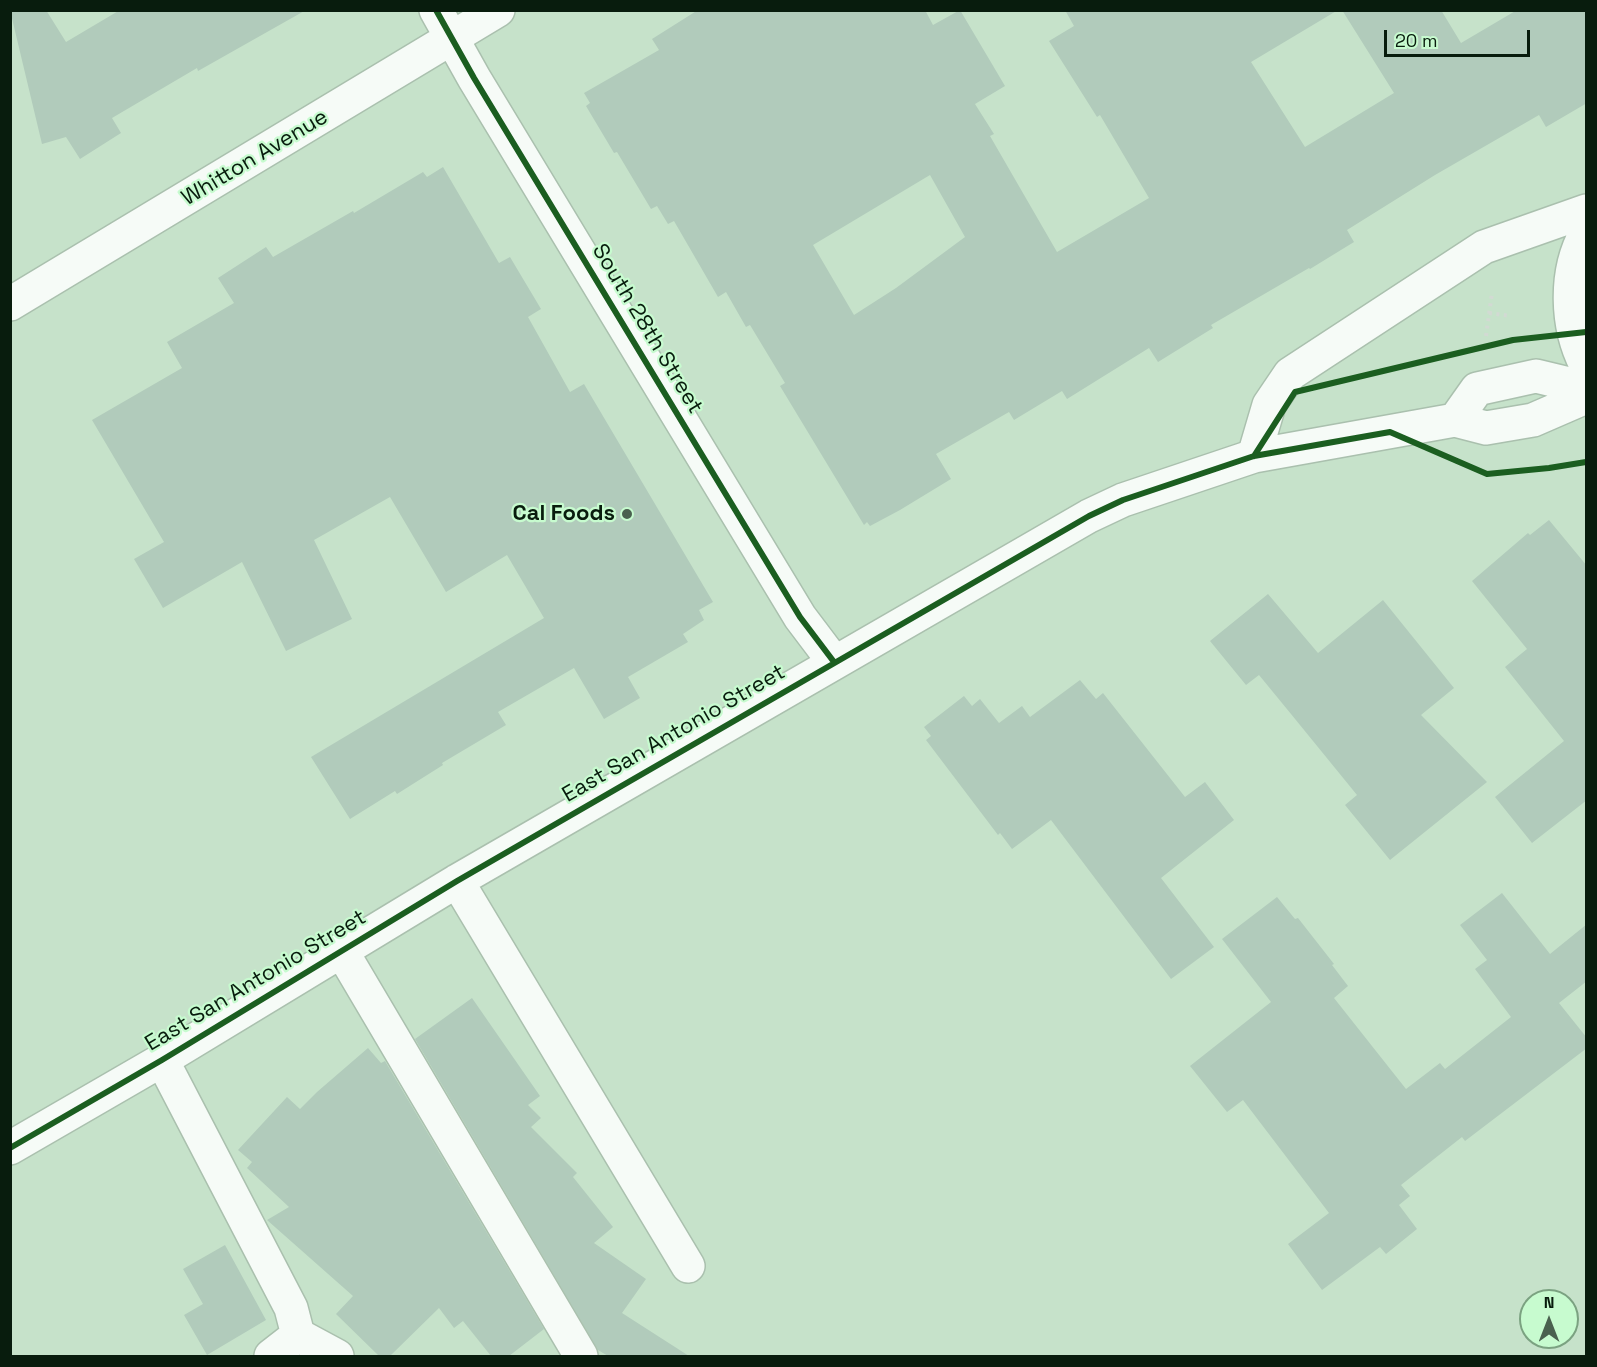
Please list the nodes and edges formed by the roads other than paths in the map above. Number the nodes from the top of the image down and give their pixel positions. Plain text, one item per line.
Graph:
1 (436, 10) edge
2 (498, 10) edge
3 (452, 39) junction
4 (1587, 211) edge
5 (1587, 233) edge
6 (10, 304) edge
7 (1587, 365) edge
8 (1587, 388) edge
9 (1587, 397) edge
10 (1455, 420) junction
11 (1254, 456) junction
12 (834, 662) junction
13 (457, 881) junction
14 (341, 950) junction
15 (162, 1060) junction
16 (10, 1148) edge
17 (688, 1266) dead end
18 (298, 1335) junction
19 (271, 1356) edge
20 (337, 1356) edge
21 (581, 1356) edge

1 - 3 street, South 28th Street
2 - 3 street, Whitton Avenue
3 - 6 street, Whitton Avenue
3 - 12 street, South 28th Street
4 - 11 street
5 - 7 street
8 - 10 street
9 - 10 street, East San Antonio Street
10 - 11 street, East San Antonio Street
11 - 12 street, East San Antonio Street
12 - 13 street, East San Antonio Street
13 - 14 street, East San Antonio Street
13 - 17 street
14 - 15 street, East San Antonio Street
14 - 21 street
15 - 16 street, East San Antonio Street
15 - 18 street
18 - 19 street
18 - 20 street

